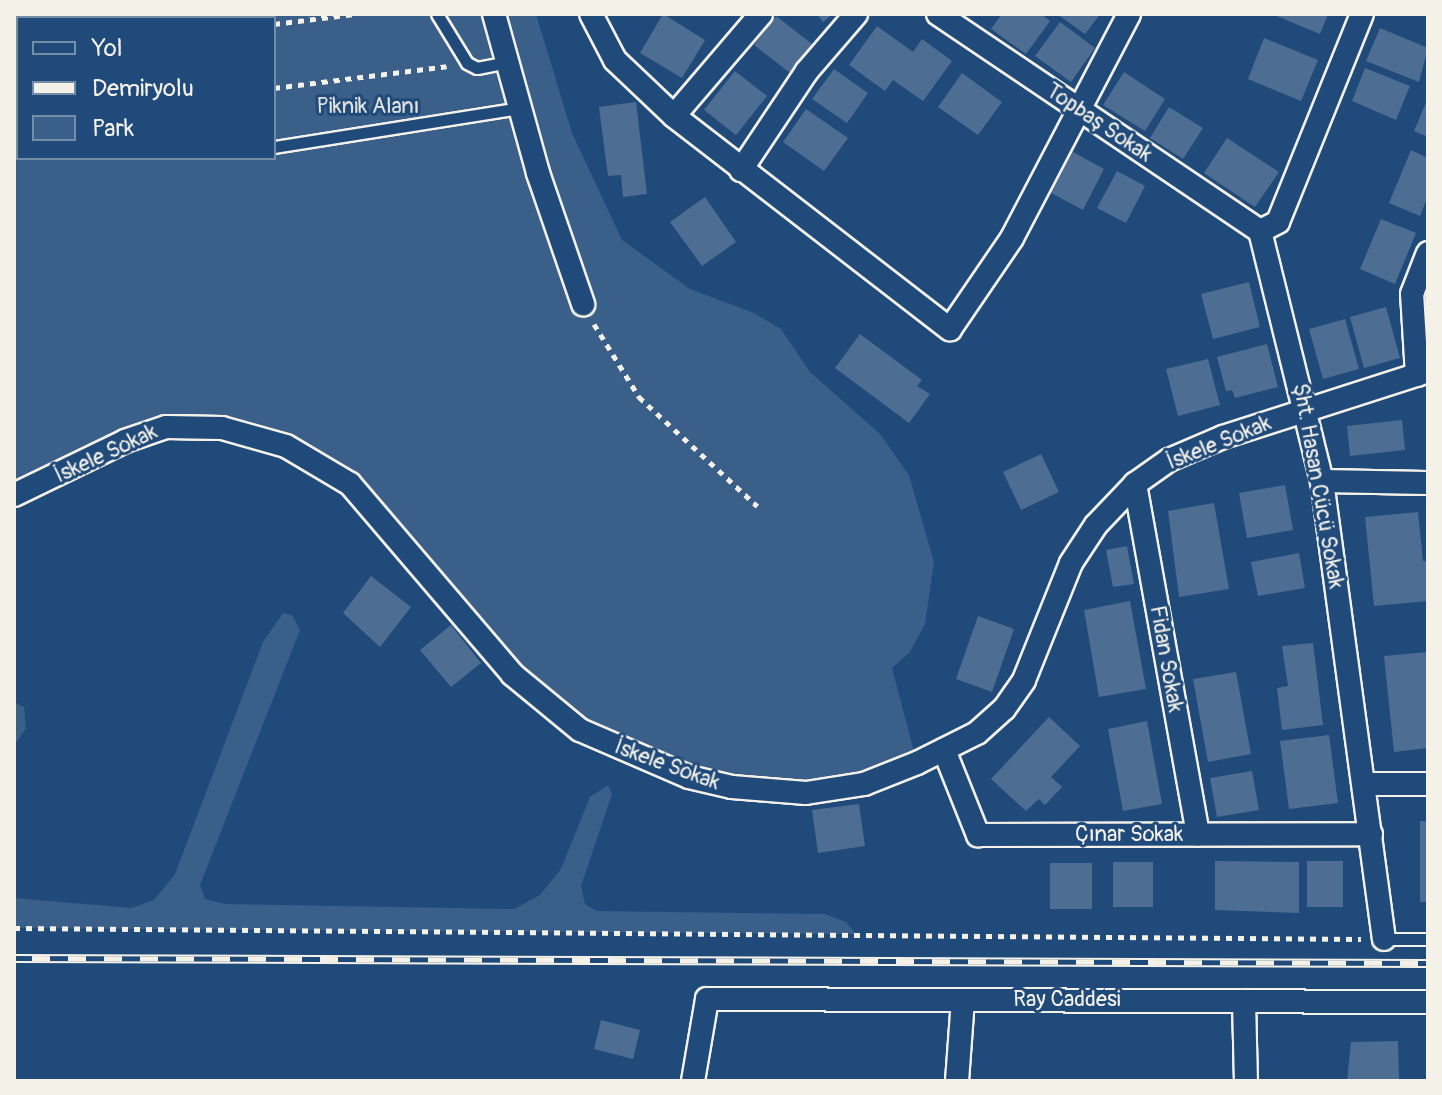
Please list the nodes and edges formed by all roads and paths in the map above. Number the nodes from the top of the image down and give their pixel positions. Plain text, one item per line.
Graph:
1 (354, 14) edge
2 (437, 14) edge
3 (494, 14) edge
4 (591, 14) edge
5 (761, 14) edge
6 (856, 14) edge
7 (938, 14) edge
8 (1129, 14) edge
9 (1362, 14) edge
10 (276, 24) edge
11 (507, 62) junction
12 (467, 63) junction
13 (276, 88) edge
14 (520, 108) junction
15 (1080, 111) junction
16 (674, 116) junction
17 (276, 147) edge
18 (741, 170) junction
19 (1260, 231) junction
20 (1428, 253) edge
21 (583, 304) joint
22 (1422, 373) edge
23 (1308, 410) junction
24 (1322, 481) junction
25 (1428, 483) edge
26 (1135, 484) junction
27 (14, 495) edge
28 (757, 506) dead end
29 (944, 750) junction
30 (1364, 784) junction
31 (1428, 784) edge
32 (1198, 834) junction
33 (1371, 834) junction
34 (14, 928) edge
35 (1384, 939) junction
36 (1428, 939) edge
37 (963, 1000) junction
38 (1244, 1001) junction
39 (1428, 1002) edge
40 (693, 1081) edge
41 (957, 1081) edge
42 (1246, 1081) edge

1 - 10 path
2 - 12 lane
3 - 11 street
4 - 16 street
5 - 16 street
6 - 18 street
7 - 15 street, Topbaş Sokak
8 - 15 street
9 - 19 street
11 - 12 lane
11 - 14 street
12 - 13 path
14 - 17 lane
14 - 21 street
15 - 18 street
15 - 19 street, Topbaş Sokak
16 - 18 street
19 - 23 street, Şht. Hasan Cücü Sokak
20 - 22 street
21 - 28 path
22 - 23 street, İskele Sokak
23 - 24 street, Şht. Hasan Cücü Sokak
23 - 26 street, İskele Sokak
24 - 25 street
24 - 30 street, Şht. Hasan Cücü Sokak
26 - 29 street, İskele Sokak
26 - 32 street, Fidan Sokak
27 - 29 street, İskele Sokak
29 - 32 street, Çınar Sokak
30 - 31 street
30 - 33 street, Şht. Hasan Cücü Sokak
32 - 33 street, Çınar Sokak
33 - 35 street, Şht. Hasan Cücü Sokak
34 - 35 path
35 - 36 lane
37 - 38 street, Ray Caddesi
37 - 40 street, Ray Caddesi
37 - 41 street
38 - 39 street, Ray Caddesi
38 - 42 street

